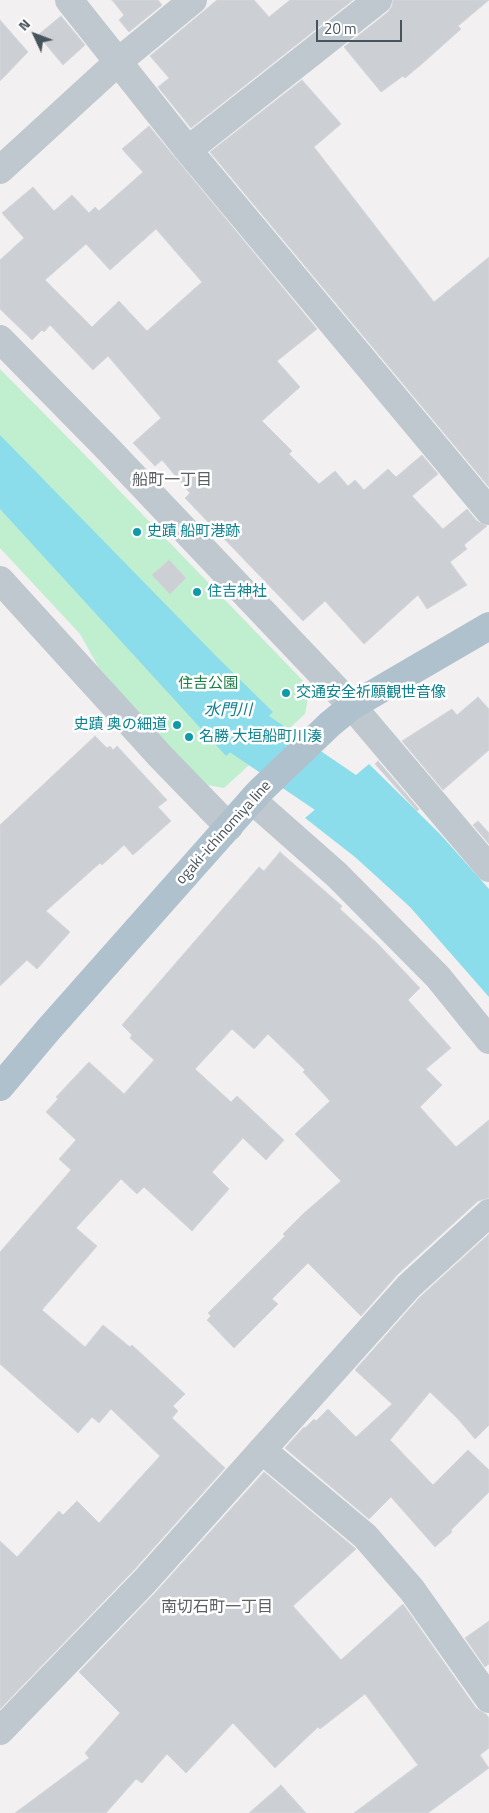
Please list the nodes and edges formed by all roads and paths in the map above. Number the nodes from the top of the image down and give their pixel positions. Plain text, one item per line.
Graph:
1 (69, 0) edge
2 (193, 0) edge
3 (378, 0) edge
4 (119, 61) junction
5 (188, 150) junction
6 (0, 170) edge
7 (0, 339) edge
8 (489, 512) edge
9 (0, 580) edge
10 (489, 626) edge
11 (352, 706) junction
12 (256, 796) junction
13 (229, 827) junction
14 (489, 868) edge
15 (489, 1040) edge
16 (0, 1087) edge
17 (489, 1213) edge
18 (262, 1450) junction
19 (489, 1699) edge
20 (0, 1731) edge

1 - 4 street
2 - 4 street
3 - 5 street
4 - 5 street
4 - 6 street
5 - 8 street
7 - 11 street
9 - 13 street
10 - 11 main road, ogaki-ichinomiya line
11 - 12 main road, ogaki-ichinomiya line
11 - 14 street
12 - 13 main road, ogaki-ichinomiya line
12 - 15 street
13 - 16 main road, ogaki-ichinomiya line
17 - 18 street
18 - 19 street
18 - 20 street

